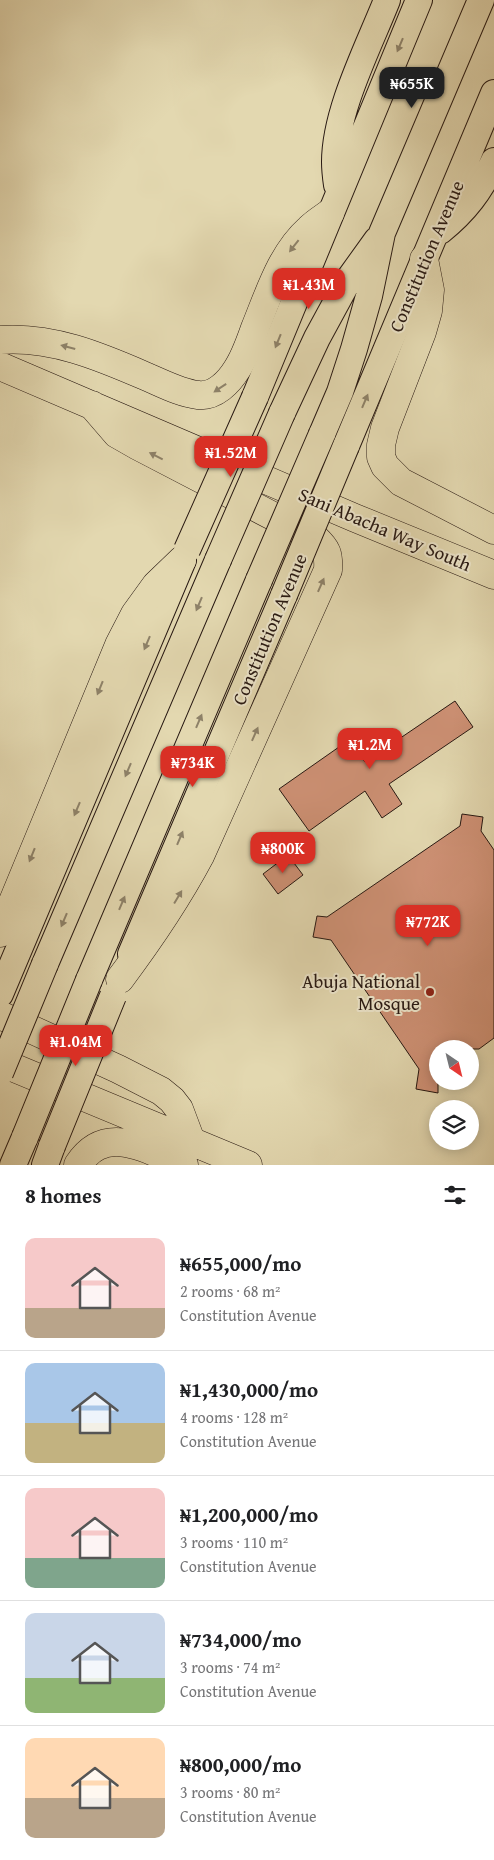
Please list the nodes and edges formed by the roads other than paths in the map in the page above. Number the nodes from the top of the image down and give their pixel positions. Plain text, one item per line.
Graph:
1 (387, 0) edge
2 (419, 0) edge
3 (481, 0) edge
4 (494, 93) edge
5 (494, 161) edge
6 (334, 204) junction
7 (382, 234) junction
8 (429, 248) junction
9 (0, 340) edge
10 (0, 366) edge
11 (92, 404) junction
12 (494, 530) edge
13 (185, 555) joint
14 (494, 575) edge
15 (8, 943) edge
16 (116, 987) junction
17 (0, 994) edge
18 (0, 1014) edge
19 (0, 1062) edge
20 (0, 1073) edge
21 (188, 1153) edge
22 (49, 1156) edge
23 (13, 1165) edge
24 (78, 1165) edge
25 (248, 1165) edge

1 - 6 main road
2 -> 6 main road
3 - 7 main road, Constitution Avenue
4 - 8 main road, Constitution Avenue
5 - 8 main road
6 -> 9 highway
6 -> 13 main road, bridge
7 -> 20 main road, Constitution Avenue, bridge
23 -> 7 main road, Constitution Avenue, bridge
8 - 12 highway
16 -> 8 main road, Constitution Avenue, bridge
10 - 11 highway, Sani Abacha Way South
11 - 14 highway, Sani Abacha Way South
16 -> 11 highway
13 -> 15 highway
15 - 17 main road
16 - 22 main road, Constitution Avenue, bridge
18 - 21 highway
19 - 21 highway
21 - 24 highway
21 - 25 highway

